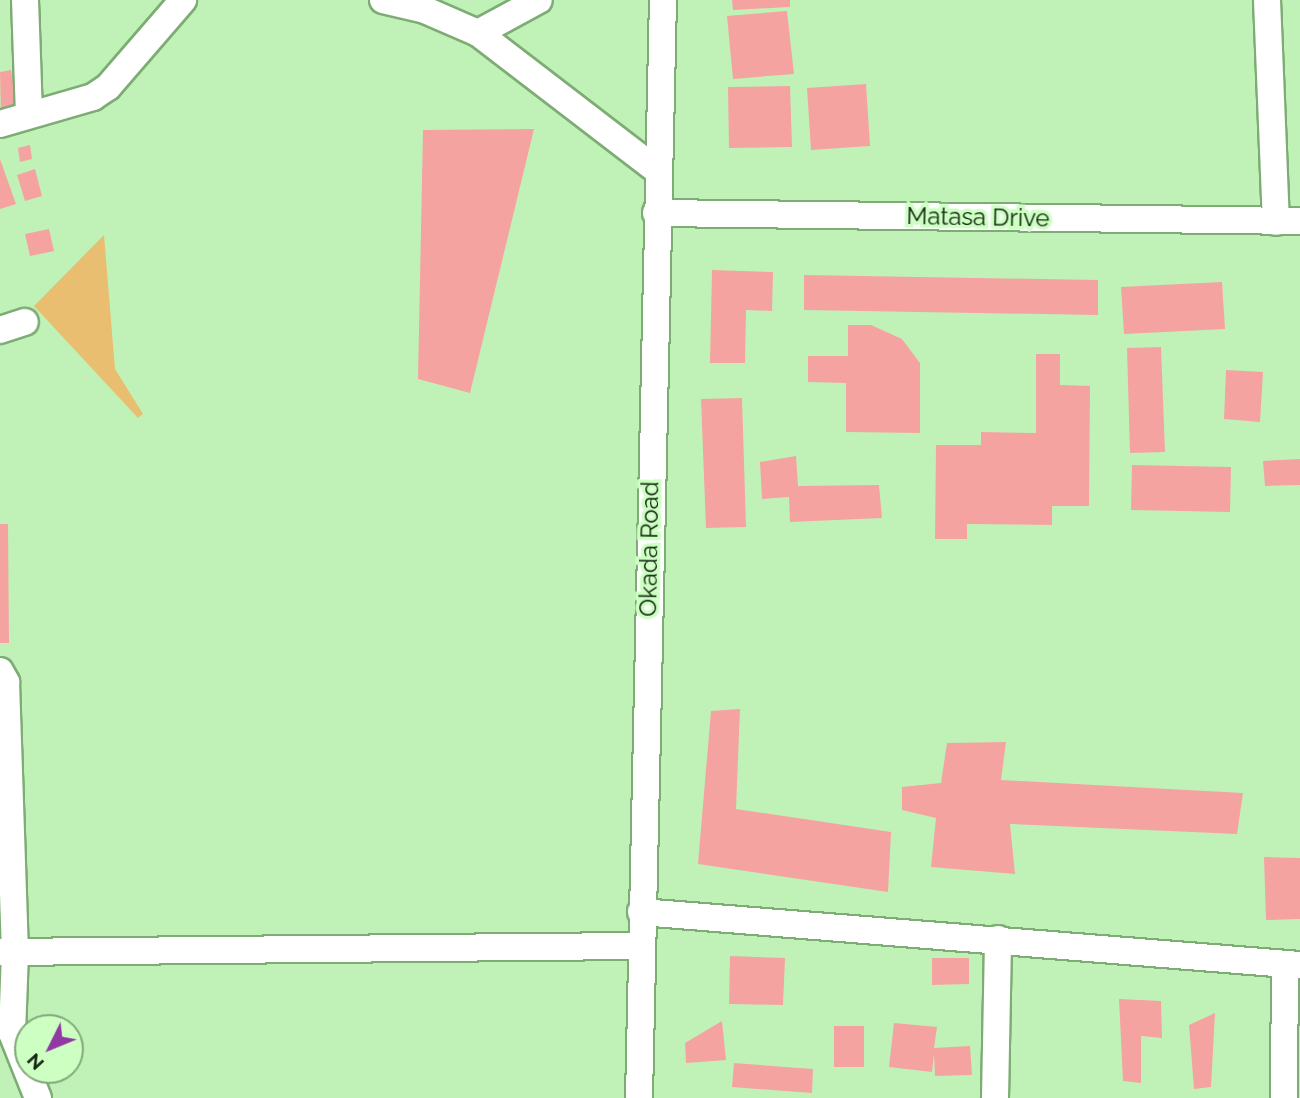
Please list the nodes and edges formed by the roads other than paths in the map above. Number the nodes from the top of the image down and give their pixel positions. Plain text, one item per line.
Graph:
1 (25, 0) edge
2 (183, 0) edge
3 (383, 0) edge
4 (539, 0) edge
5 (663, 0) edge
6 (1267, 0) edge
7 (478, 33) junction
8 (29, 116) junction
9 (0, 124) edge
10 (659, 172) junction
11 (656, 213) junction
12 (1288, 222) edge
13 (0, 671) edge
14 (641, 912) junction
15 (998, 939) junction
16 (641, 946) junction
17 (7, 952) edge
18 (1292, 965) edge
19 (38, 1098) edge
20 (639, 1098) edge
21 (995, 1098) edge
22 (1284, 1098) edge

1 - 8 street
2 - 8 street
3 - 7 street
4 - 7 street
5 - 10 street, Okada Road
6 - 12 street
7 - 10 street
8 - 9 street
10 - 11 street, Okada Road
11 - 12 street, Matasa Drive
11 - 14 street, Okada Road
13 - 17 street
14 - 15 street
14 - 16 street, Okada Road
15 - 18 street
15 - 21 street
16 - 17 street
16 - 20 street, Okada Road
17 - 19 street
18 - 22 street

